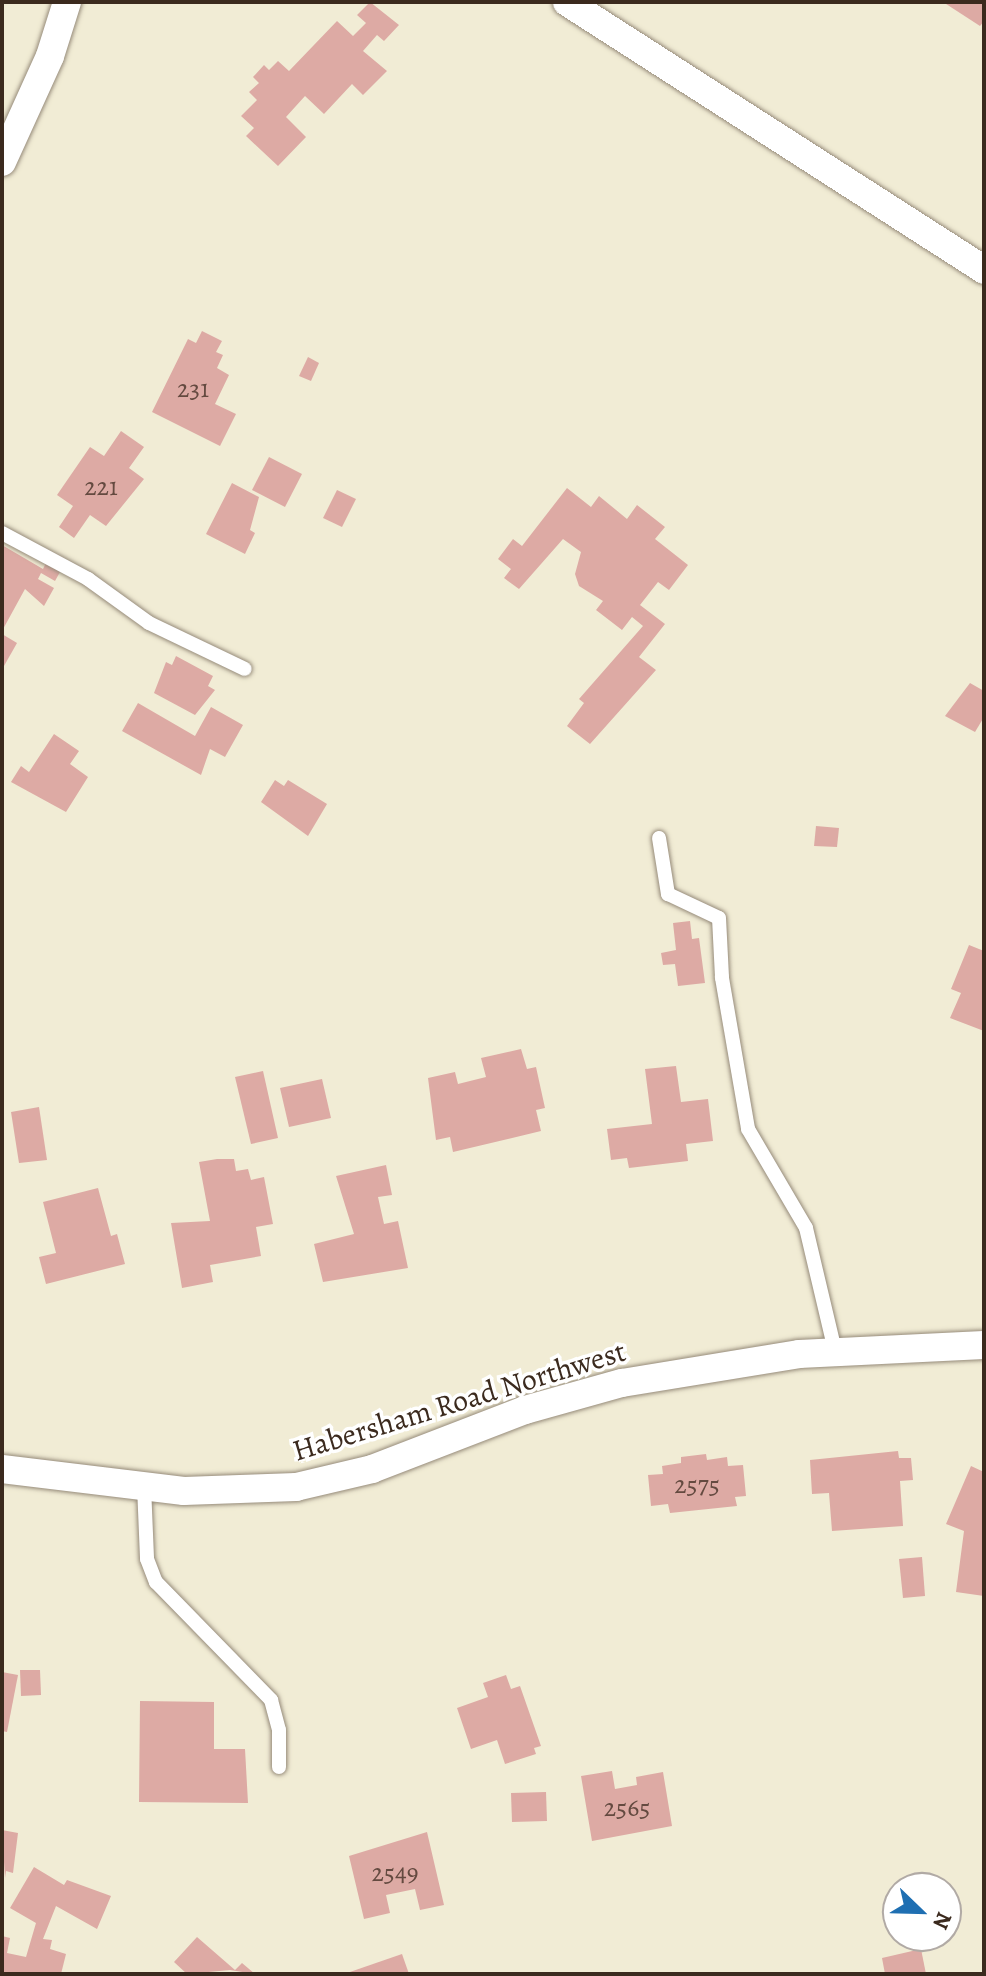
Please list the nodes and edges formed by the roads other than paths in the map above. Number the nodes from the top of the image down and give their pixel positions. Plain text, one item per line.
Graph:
1 (67, 2) edge
2 (567, 2) edge
3 (2, 162) edge
4 (984, 270) edge
5 (2, 533) edge
6 (245, 669) dead end
7 (659, 838) dead end
8 (984, 1345) edge
9 (835, 1351) junction
10 (2, 1469) edge
11 (144, 1486) junction
12 (279, 1767) dead end

1 - 3 street
2 - 4 street
5 - 6 lane
7 - 9 lane
8 - 9 street, Habersham Road Northwest
9 - 11 street, Habersham Road Northwest
10 - 11 street, Habersham Road Northwest
11 - 12 lane

